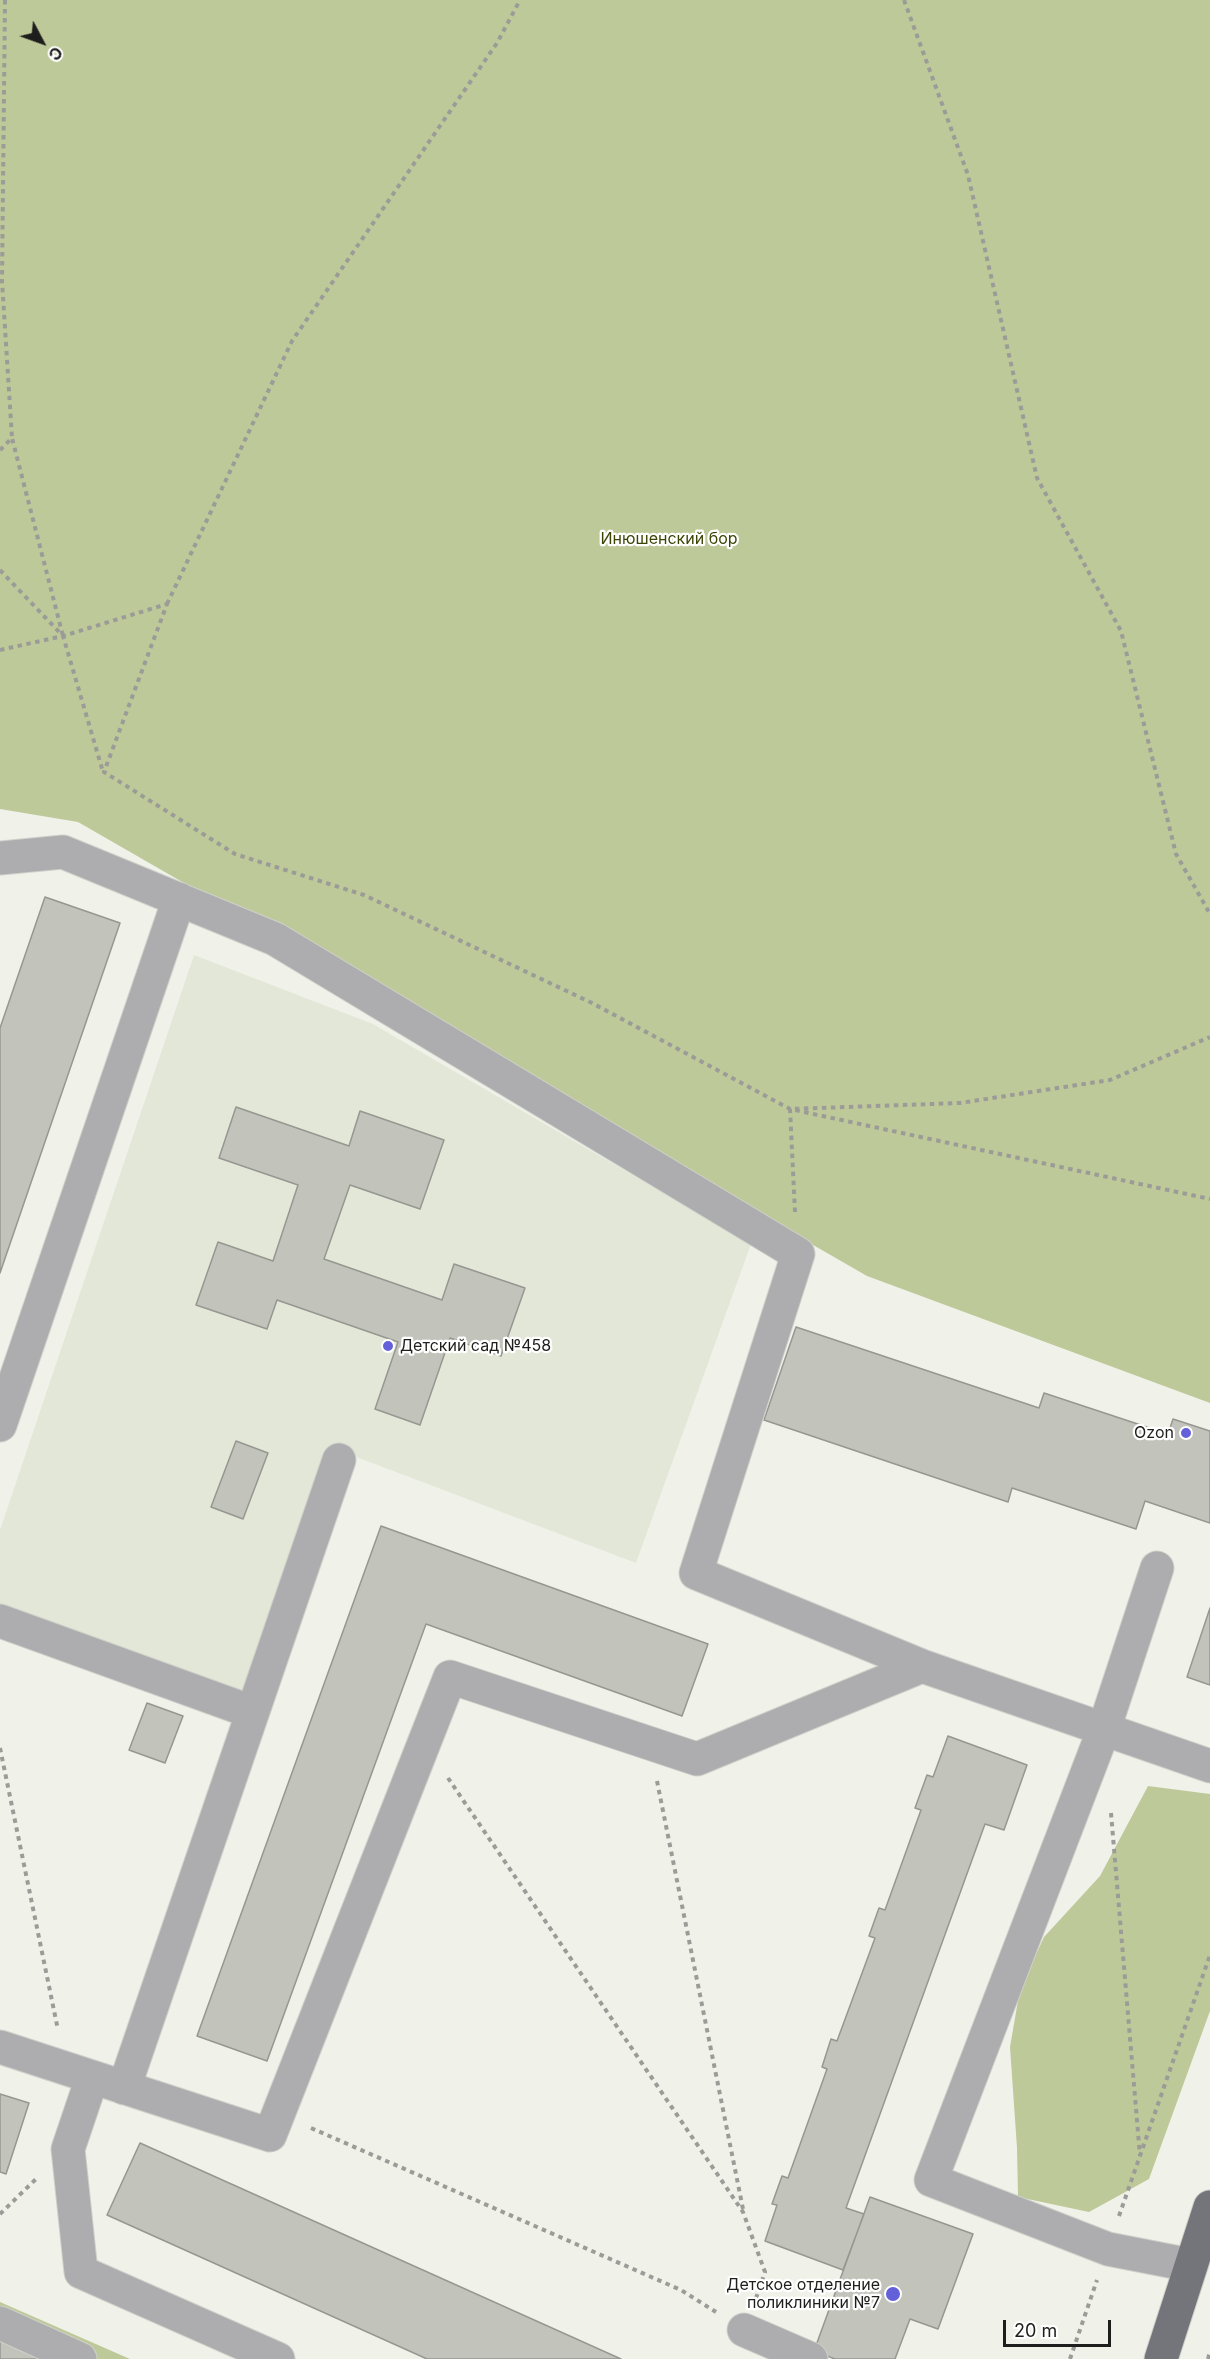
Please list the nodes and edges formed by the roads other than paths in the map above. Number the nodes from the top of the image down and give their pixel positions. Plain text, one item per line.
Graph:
1 (0, 858) edge
2 (179, 899) junction
3 (0, 1425) edge
4 (339, 1460) dead end
5 (1157, 1568) dead end
6 (0, 1621) edge
7 (922, 1666) junction
8 (252, 1712) junction
9 (1104, 1730) junction
10 (1210, 1766) edge
11 (0, 2047) edge
12 (79, 2073) junction
13 (124, 2088) junction
14 (1210, 2207) edge
15 (1190, 2265) junction
16 (0, 2323) edge
17 (744, 2330) road end
18 (80, 2359) edge
19 (279, 2359) edge
20 (812, 2359) edge
21 (1161, 2359) edge

1 - 2 lane
2 - 3 lane
2 - 7 lane
4 - 8 lane
5 - 9 lane
6 - 8 lane
7 - 9 lane
7 - 13 lane
8 - 13 lane
9 - 10 lane
9 - 15 lane
11 - 12 lane
12 - 13 lane
12 - 19 lane
14 - 15 main road
15 - 21 main road
16 - 18 lane
17 - 20 lane

